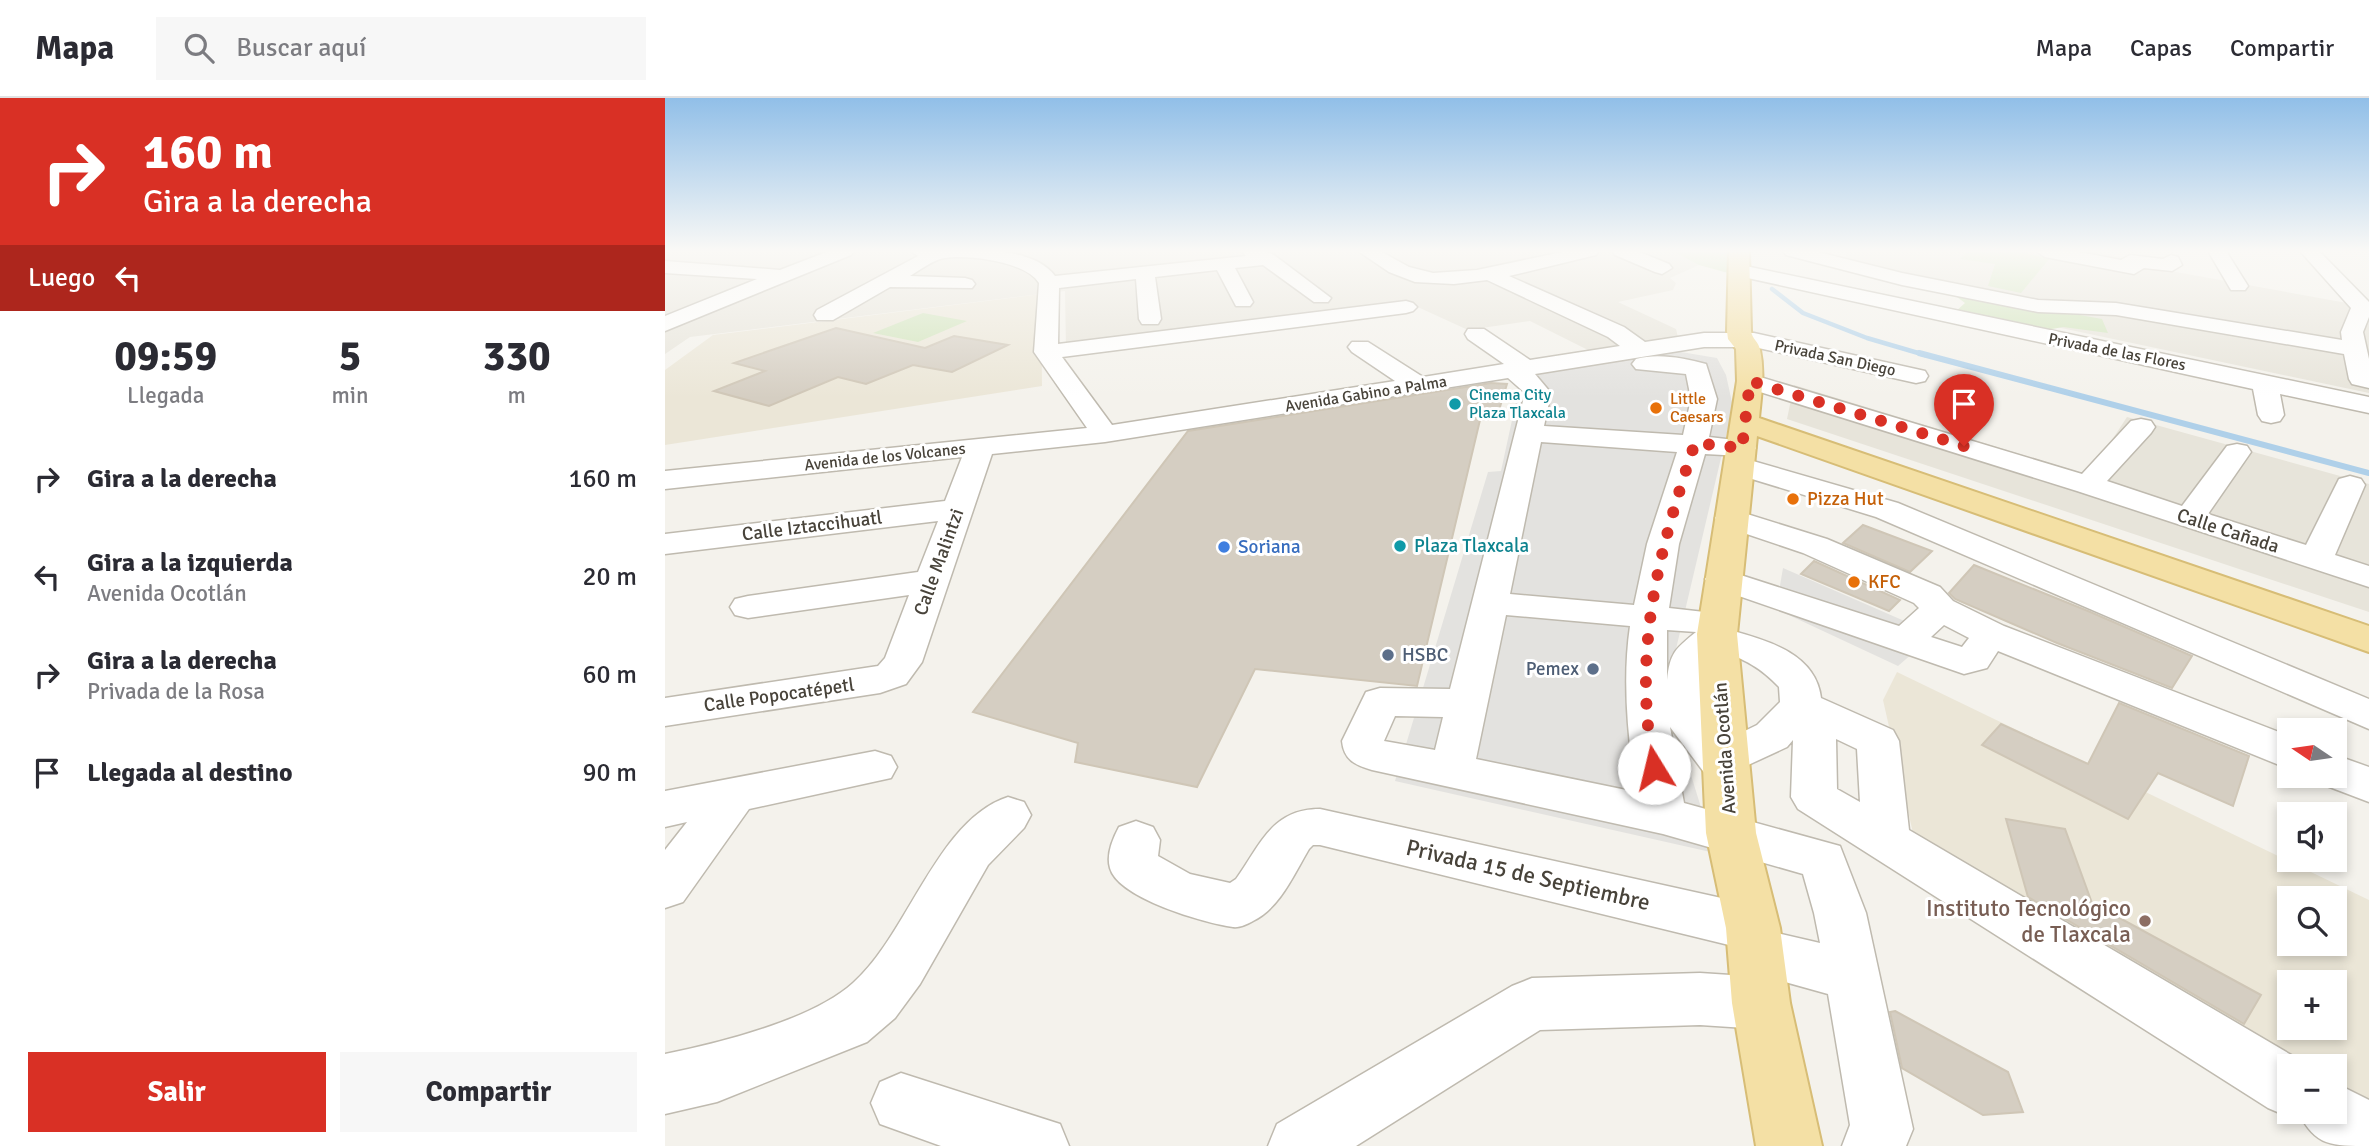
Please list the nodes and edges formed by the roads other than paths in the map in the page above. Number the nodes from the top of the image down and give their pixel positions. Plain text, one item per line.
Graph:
1 (713, 300) edge
2 (853, 300) edge
3 (939, 300) edge
4 (1048, 300) edge
5 (1147, 300) edge
6 (1500, 300) edge
7 (1546, 300) edge
8 (1745, 300) edge
9 (1891, 300) edge
10 (2007, 300) edge
11 (2355, 300) edge
12 (931, 305) dead end
13 (1406, 307) dead end
14 (1520, 312) dead end
15 (825, 315) dead end
16 (1150, 319) dead end
17 (665, 324) edge
18 (1476, 334) dead end
19 (1565, 337) dead end
20 (1360, 346) dead end
21 (1640, 349) junction
22 (2356, 349) junction
23 (1046, 352) junction
24 (1598, 356) junction
25 (1524, 374) junction
26 (1916, 376) dead end
27 (2365, 380) edge
28 (1745, 383) junction
29 (2265, 383) junction
30 (1420, 386) junction
31 (2316, 394) junction
32 (2369, 405) edge
33 (2271, 415) dead end
34 (2322, 424) dead end
35 (2141, 427) dead end
36 (1529, 433) junction
37 (1105, 434) junction
38 (1695, 443) junction
39 (980, 447) junction
40 (2237, 452) dead end
41 (665, 480) edge
42 (1795, 482) junction
43 (2088, 485) junction
44 (2350, 485) dead end
45 (1827, 492) junction
46 (959, 509) junction
47 (1731, 518) junction
48 (2189, 518) junction
49 (665, 544) edge
50 (2316, 560) junction
51 (2369, 577) edge
52 (1722, 579) junction
53 (931, 581) junction
54 (1489, 603) junction
55 (748, 607) dead end
56 (1940, 609) junction
57 (1650, 616) junction
58 (2369, 626) edge
59 (1717, 632) junction
60 (1991, 634) junction
61 (1905, 640) junction
62 (2369, 640) edge
63 (892, 675) joint
64 (1466, 703) junction
65 (1808, 709) junction
66 (665, 712) edge
67 (2369, 715) edge
68 (2277, 748) edge
69 (1725, 763) junction
70 (875, 767) dead end
71 (1452, 770) junction
72 (2347, 776) edge
73 (2369, 785) edge
74 (733, 797) junction
75 (665, 809) edge
76 (1007, 815) dead end
77 (1664, 816) junction
78 (1731, 833) junction
79 (1136, 840) dead end
80 (1886, 840) junction
81 (665, 887) edge
82 (1757, 961) junction
83 (1852, 976) junction
84 (2277, 1080) edge
85 (665, 1084) edge
86 (901, 1103) dead end
87 (2347, 1122) edge
88 (2369, 1135) edge
89 (1038, 1146) edge
90 (1299, 1146) edge
91 (1789, 1146) edge
92 (1873, 1146) edge

1 - 17 street
2 - 15 street
3 - 12 street
4 - 23 street
5 - 16 street
6 - 14 street
7 - 21 street
8 - 28 main road, Avenida Ocotlán
9 - 29 street, Privada de las Flores
10 - 22 street
11 - 22 street
13 - 23 street
18 - 25 street
19 - 24 street
20 - 30 street
21 - 24 street, Avenida Gabino a Palma
21 - 28 street, Avenida Gabino a Palma
22 - 27 street
23 - 37 street
24 - 25 street, Avenida Gabino a Palma
25 - 30 street, Avenida Gabino a Palma
25 - 36 street
25 - 38 street
26 - 28 street, Privada San Diego
28 - 38 street
28 - 42 street
28 - 43 street, Calle Cañada
28 - 47 main road, Avenida Ocotlán
28 - 58 main road
28 - 62 main road
29 - 31 street, Privada de las Flores
29 - 33 street
30 - 37 street, Avenida Gabino a Palma
31 - 32 street, Privada de las Flores
31 - 34 street
35 - 43 street
36 - 38 street
36 - 54 street
37 - 39 street, Avenida de los Volcanes
38 - 57 street
39 - 41 street, Avenida de los Volcanes
39 - 46 street, Calle Malintzi
40 - 48 street
42 - 45 street
42 - 45 street
43 - 48 street, Calle Cañada
44 - 50 street
45 - 67 street
46 - 49 street, Calle Iztaccihuatl
46 - 53 street, Calle Malintzi
47 - 52 main road, Avenida Ocotlán
47 - 56 street
48 - 50 street, Calle Cañada
50 - 51 street, Calle Cañada
52 - 59 main road, Avenida Ocotlán
52 - 61 street
53 - 55 street
53 - 63 street, Calle Malintzi
54 - 57 street
54 - 64 street
56 - 60 street
56 - 61 street
57 - 59 street
57 - 77 street
59 - 65 street
59 - 69 main road, Avenida Ocotlán
60 - 61 street
60 - 68 street
63 - 66 street, Calle Popocatépetl
64 - 71 street
64 - 71 street
65 - 69 street
65 - 80 street
65 - 80 street
69 - 78 main road, Avenida Ocotlán
70 - 74 street
71 - 77 street
72 - 73 street
74 - 75 street
74 - 81 street
76 - 85 street
77 - 78 street
78 - 82 main road, Avenida Ocotlán
78 - 83 street
79 - 82 street, Privada 15 de Septiembre
80 - 84 street
82 - 83 street
82 - 90 street
82 - 91 main road, Avenida Ocotlán
83 - 92 street
86 - 89 street
87 - 88 street

